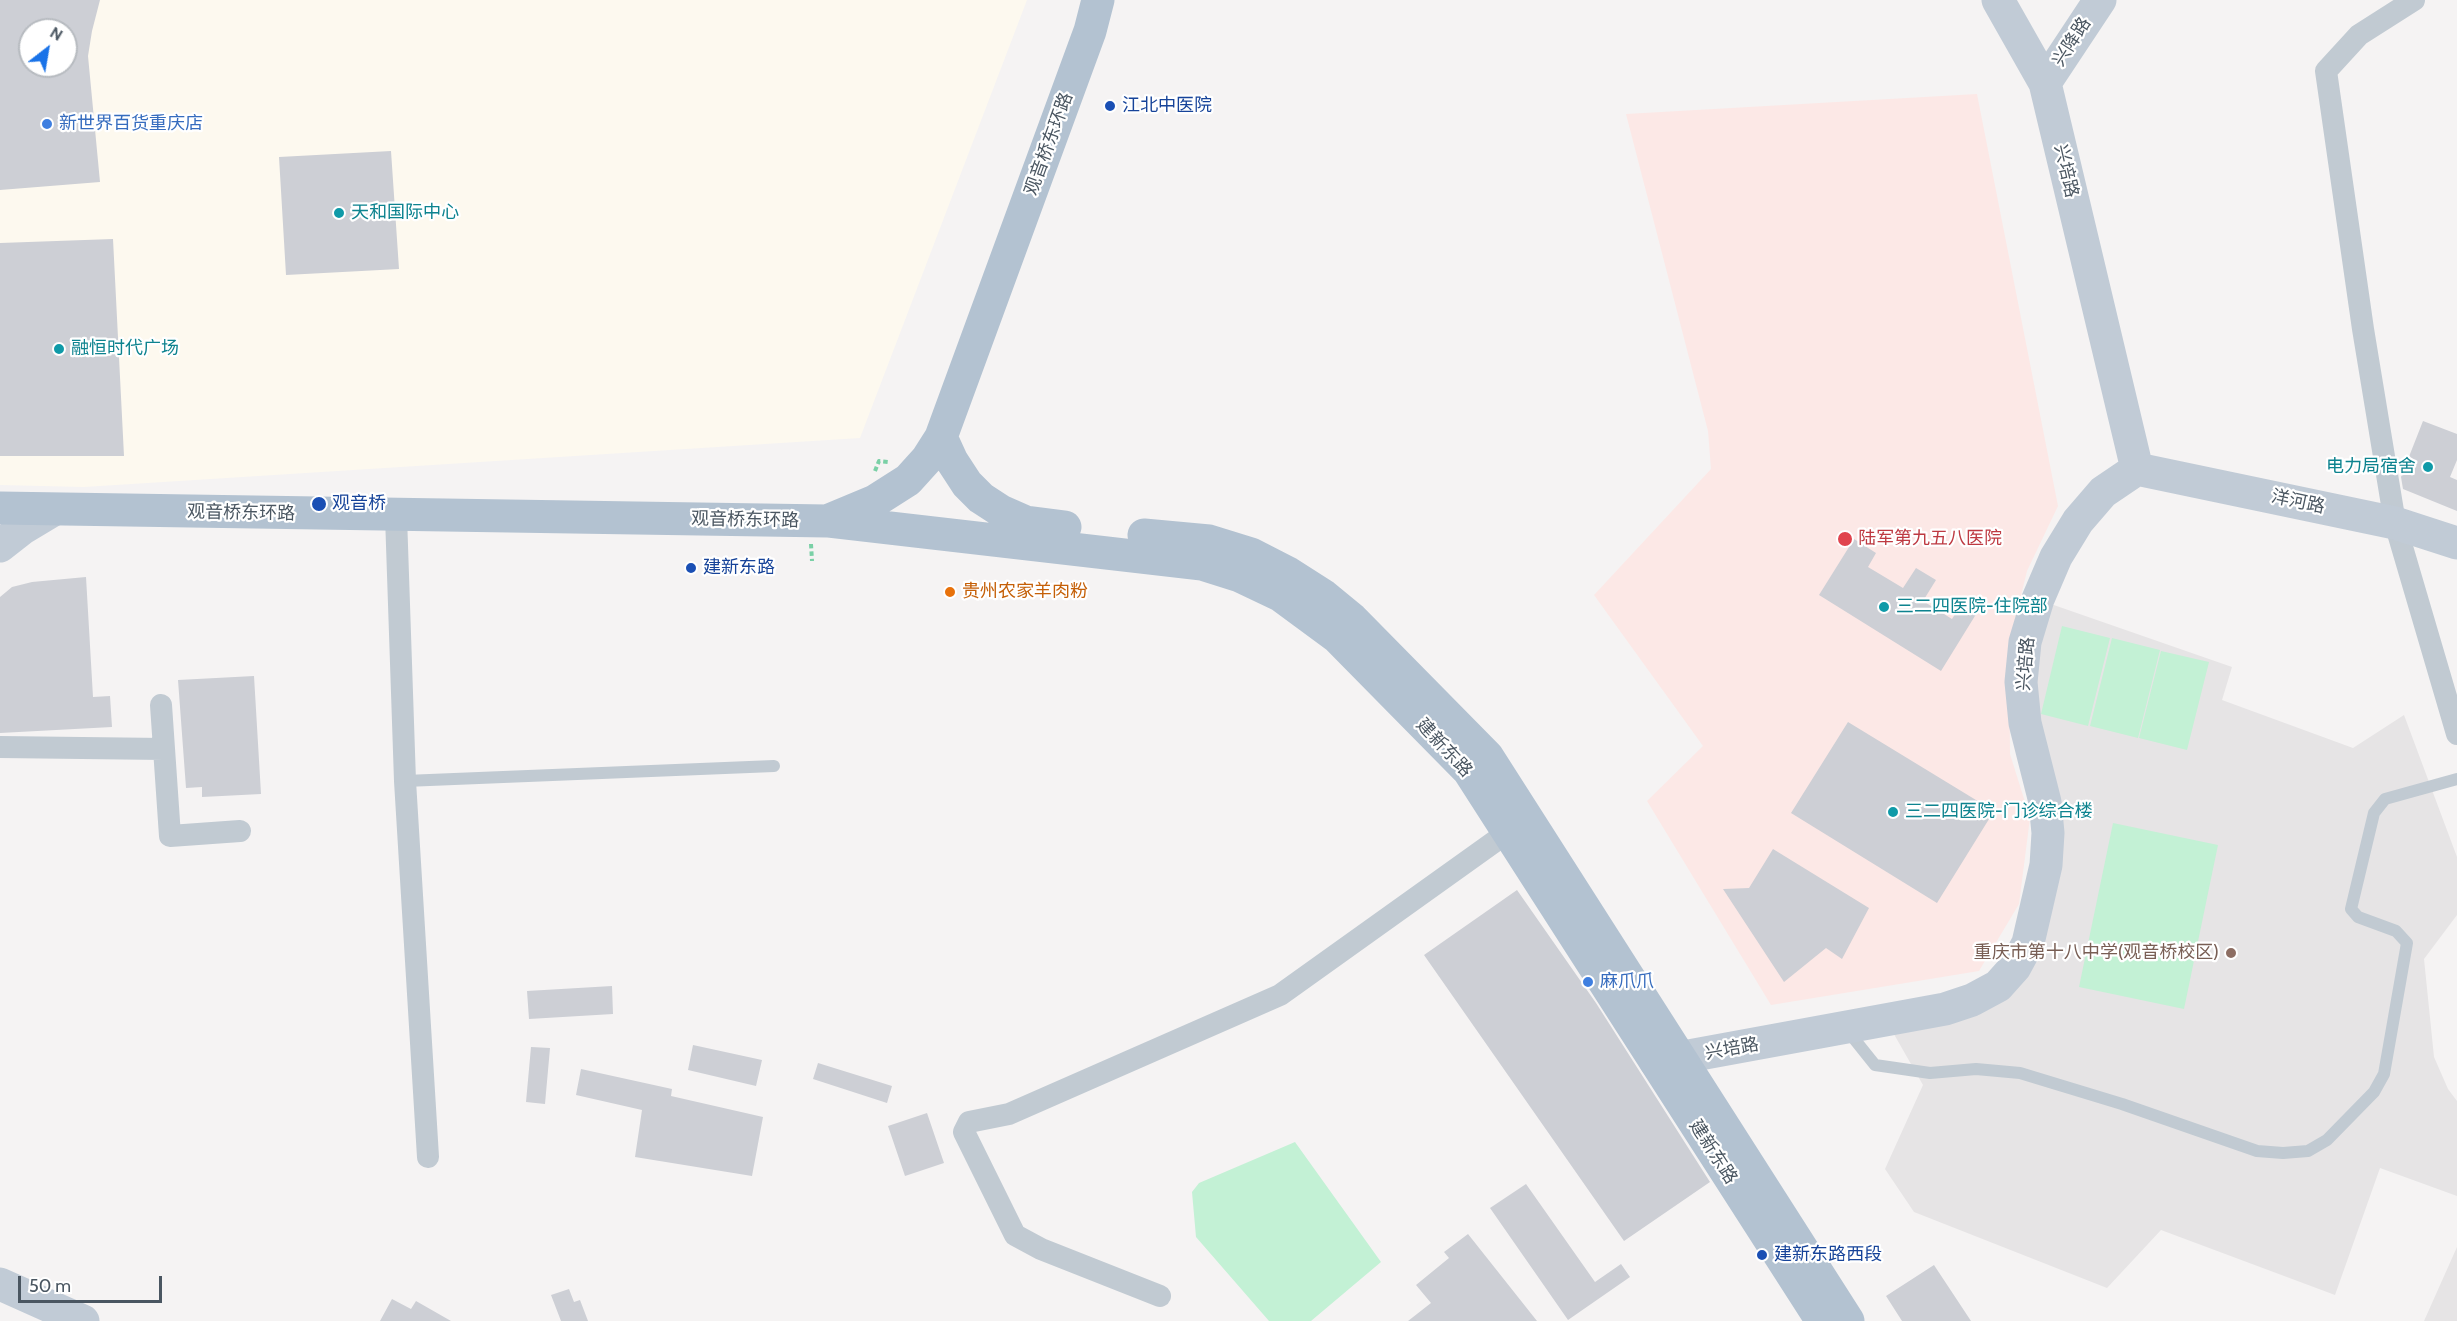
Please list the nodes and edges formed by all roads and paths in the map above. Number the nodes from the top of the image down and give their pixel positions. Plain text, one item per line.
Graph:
1 (1098, 0) edge
2 (1998, 0) edge
3 (2100, 0) edge
4 (2414, 0) edge
5 (2045, 83) junction
6 (941, 437) junction
7 (2137, 469) junction
8 (0, 508) edge
9 (53, 510) junction
10 (396, 516) junction
11 (827, 521) junction
12 (2396, 523) junction
13 (2457, 543) edge
14 (0, 546) edge
15 (160, 705) dead end
16 (2457, 734) edge
17 (0, 747) edge
18 (164, 749) junction
19 (774, 766) dead end
20 (2457, 779) edge
21 (405, 781) junction
22 (240, 831) dead end
23 (1508, 832) junction
24 (1846, 1029) junction
25 (1669, 1060) junction
26 (428, 1157) dead end
27 (0, 1284) edge
28 (1160, 1296) dead end
29 (83, 1321) edge
30 (1822, 1321) edge
31 (1848, 1321) edge

1 - 6 main road, 观音桥东环路
2 - 5 street, 兴培路
3 - 5 street, 兴降路
4 - 12 street
5 - 7 street, 兴培路
6 - 11 main road, 观音桥东环路
6 - 25 main road, 建新东路
7 - 12 street, 洋河路
7 - 24 street, 兴培路
8 - 9 main road, 观音桥东环路
9 - 10 main road, 观音桥东环路
9 - 14 street
10 - 11 main road, 观音桥东环路
10 - 21 street
11 - 23 main road, 建新东路
12 - 13 street, 洋河路
12 - 16 street
15 - 18 street
17 - 18 street
18 - 22 street
19 - 21 lane
20 - 24 lane
21 - 26 street
23 - 25 main road, 建新东路
23 - 28 street
24 - 25 street, 兴培路
25 - 30 main road, 建新东路
25 - 31 main road, 建新东路
27 - 29 street

